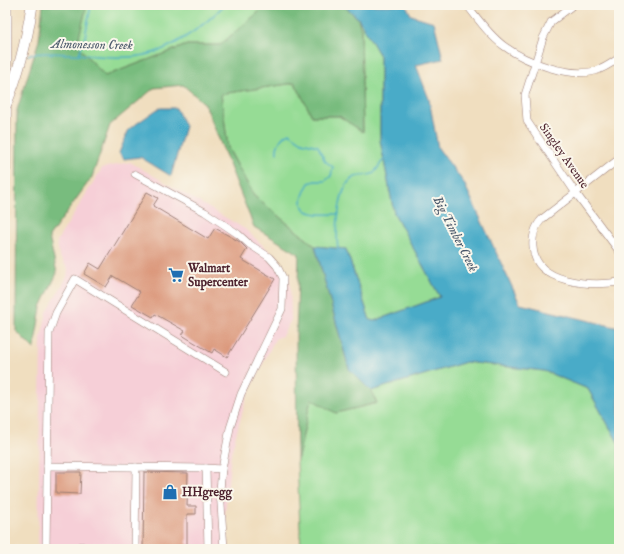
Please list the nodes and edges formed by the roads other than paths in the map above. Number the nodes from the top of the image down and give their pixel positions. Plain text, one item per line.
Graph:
1 (6, 5) edge
2 (32, 5) edge
3 (467, 5) edge
4 (573, 5) edge
5 (619, 58) edge
6 (535, 62) junction
7 (5, 106) edge
8 (619, 159) edge
9 (5, 168) edge
10 (135, 174) dead end
11 (575, 192) junction
12 (619, 251) edge
13 (619, 282) edge
14 (226, 372) dead end
15 (48, 466) junction
16 (136, 467) junction
17 (206, 468) junction
18 (222, 469) junction
19 (46, 549) edge
20 (135, 549) edge
21 (208, 549) edge
22 (224, 549) edge

1 - 9 highway
2 - 7 highway, bridge
3 - 6 street
4 - 6 street, Singley Avenue
5 - 6 street
6 - 11 street, Singley Avenue
8 - 11 street
10 - 18 street
11 - 12 street, Singley Avenue
11 - 13 street
14 - 15 street
15 - 16 street
15 - 19 street
16 - 17 street
16 - 20 street
17 - 18 street
17 - 21 street
18 - 22 street

